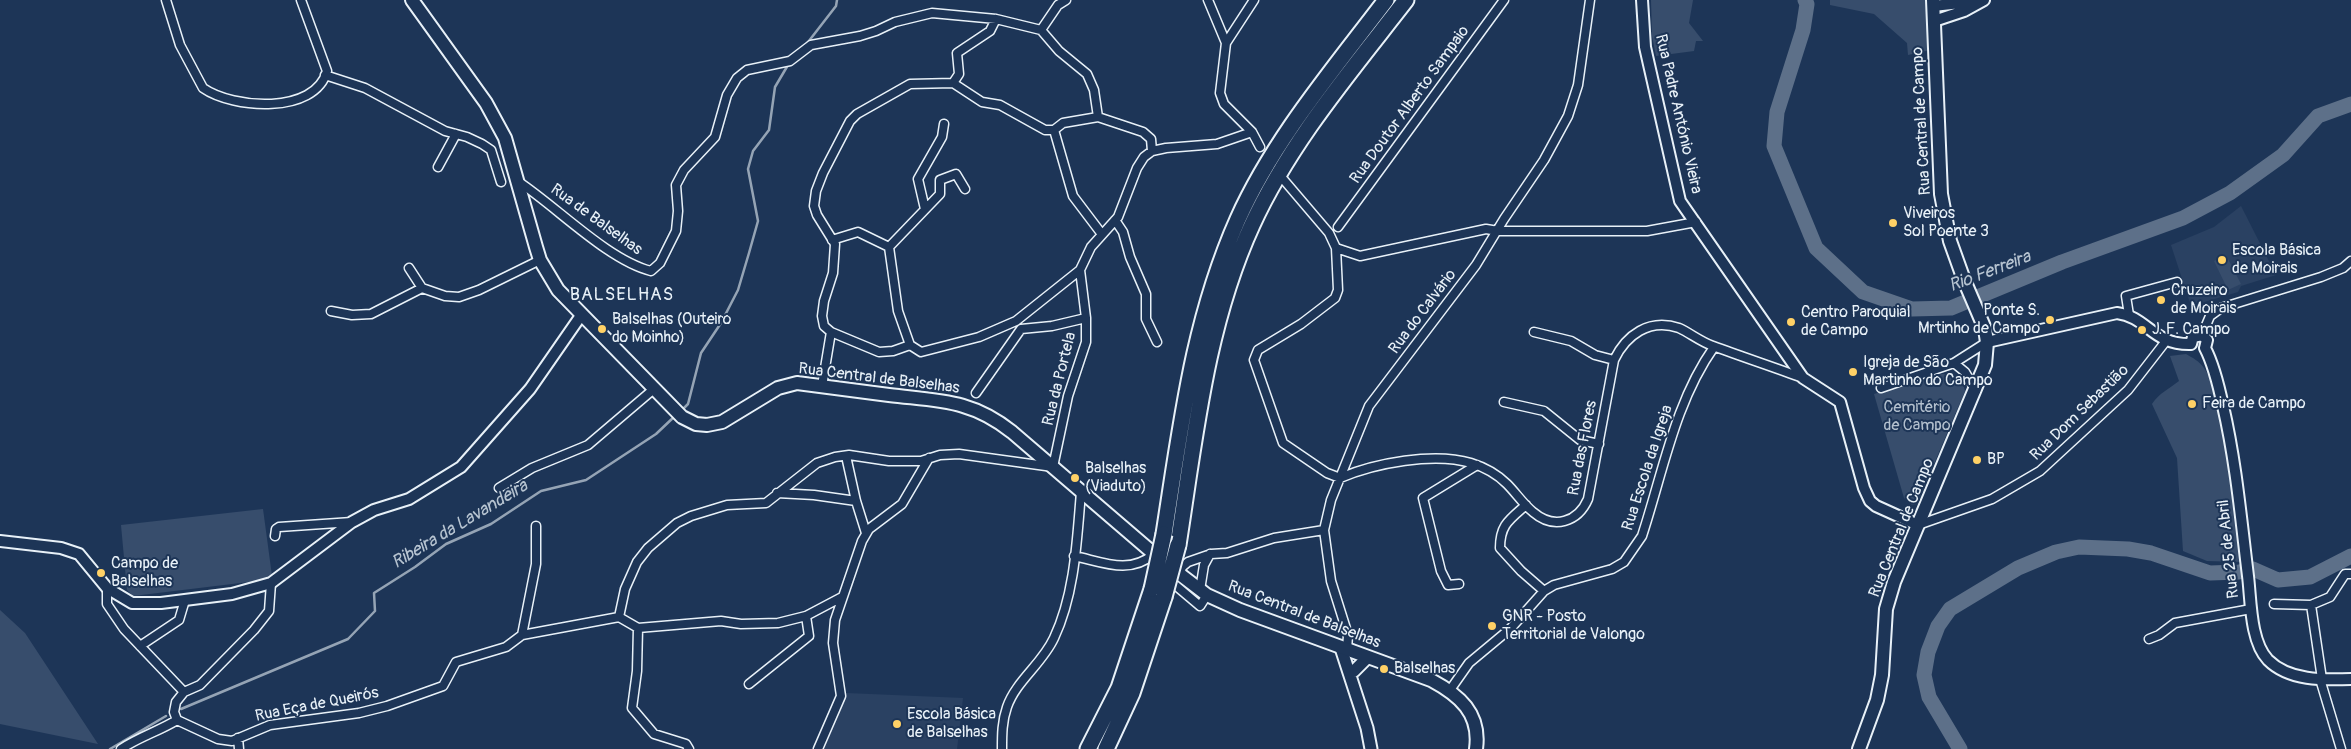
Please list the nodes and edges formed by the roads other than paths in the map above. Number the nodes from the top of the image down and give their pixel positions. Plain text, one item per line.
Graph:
1 (166, 0) edge
2 (301, 0) edge
3 (412, 0) edge
4 (1066, 0) edge
5 (1208, 0) edge
6 (1254, 0) edge
7 (1386, 0) edge
8 (1406, 0) edge
9 (1504, 0) edge
10 (1590, 0) edge
11 (1642, 0) edge
12 (1985, 0) edge
13 (1961, 1) edge
14 (1933, 3) edge
15 (996, 19) junction
16 (1934, 21) junction
17 (1041, 30) junction
18 (1226, 43) junction
19 (325, 76) junction
20 (953, 83) junction
21 (1098, 117) junction
22 (944, 124) dead end
23 (1054, 130) junction
24 (1252, 132) junction
25 (456, 134) junction
26 (1260, 147) dead end
27 (1152, 151) junction
28 (438, 167) dead end
29 (1284, 179) dead end
30 (501, 182) dead end
31 (519, 182) junction
32 (965, 189) dead end
33 (925, 209) junction
34 (1115, 220) junction
35 (1696, 222) junction
36 (1338, 227) dead end
37 (1498, 231) junction
38 (1101, 232) junction
39 (832, 240) junction
40 (889, 247) junction
41 (1336, 248) junction
42 (540, 260) junction
43 (2351, 261) edge
44 (409, 268) dead end
45 (1080, 270) junction
46 (2177, 282) dead end
47 (422, 288) junction
48 (331, 311) dead end
49 (582, 314) junction
50 (2129, 315) junction
51 (1086, 318) junction
52 (1016, 321) junction
53 (1021, 329) junction
54 (831, 332) junction
55 (1534, 332) dead end
56 (2202, 335) junction
57 (2166, 341) junction
58 (1157, 342) dead end
59 (1987, 342) junction
60 (2192, 344) junction
61 (910, 345) junction
62 (1714, 346) junction
63 (2205, 348) junction
64 (1614, 360) junction
65 (1954, 363) junction
66 (1803, 378) junction
67 (822, 386) junction
68 (655, 388) junction
69 (1881, 388) dead end
70 (1976, 391) junction
71 (976, 393) dead end
72 (1504, 402) dead end
73 (1599, 444) junction
74 (846, 456) junction
75 (929, 458) junction
76 (1477, 466) junction
77 (1053, 468) junction
78 (1340, 478) junction
79 (499, 488) dead end
80 (1081, 492) junction
81 (777, 493) junction
82 (856, 501) junction
83 (1526, 505) junction
84 (352, 522) junction
85 (1918, 525) junction
86 (536, 526) dead end
87 (1324, 530) junction
88 (866, 533) junction
89 (276, 536) dead end
90 (0, 541) edge
91 (1211, 554) junction
92 (1074, 556) junction
93 (1150, 558) junction
94 (1180, 574) junction
95 (2351, 574) edge
96 (271, 583) junction
97 (1459, 584) dead end
98 (107, 588) junction
99 (1544, 591) junction
100 (1204, 592) junction
101 (1158, 593) junction
102 (842, 597) junction
103 (185, 600) junction
104 (2274, 604) dead end
105 (2311, 605) junction
106 (2251, 609) junction
107 (806, 616) junction
108 (619, 617) junction
109 (638, 628) junction
110 (522, 635) junction
111 (2148, 639) dead end
112 (140, 646) junction
113 (1353, 652) junction
114 (2351, 678) edge
115 (2321, 679) junction
116 (749, 684) dead end
117 (1353, 684) junction
118 (1450, 690) junction
119 (184, 692) junction
120 (177, 720) junction
121 (238, 738) junction
122 (122, 749) edge
123 (239, 749) edge
124 (689, 749) edge
125 (818, 749) edge
126 (1002, 749) edge
127 (1088, 749) edge
128 (1106, 749) edge
129 (1371, 749) edge
130 (1476, 749) edge
131 (1859, 749) edge
132 (2341, 749) edge

1 - 19 street
2 - 19 street
3 - 31 main road, Rua Central de Balselhas
4 - 17 street
5 - 18 street
6 - 18 street
7 - 101 highway, bridge
8 - 101 highway, bridge
9 - 36 street, Rua Doutor Alberto Sampaio
10 - 37 street, Rua do Calvário
11 - 35 street, Rua Padre António Vieira
12 - 13 street
12 - 16 street
13 - 14 street
14 - 16 main road, Rua Central de Campo
15 - 17 street
15 - 20 street
15 - 31 street, Rua de Balselhas
16 - 59 main road, Rua Central de Campo
17 - 21 street
18 - 24 street
19 - 25 street
20 - 23 street
20 - 39 street
21 - 23 street
21 - 27 street
22 - 33 street
23 - 38 street
24 - 26 street
24 - 27 street
25 - 28 street
25 - 30 street
27 - 34 street
29 - 41 street
31 - 42 main road, Rua Central de Balselhas
32 - 33 street
33 - 40 street
34 - 38 street
34 - 58 street
35 - 37 street
35 - 66 street, Rua Padre António Vieira
37 - 41 street
37 - 78 street, Rua do Calvário
38 - 45 street
39 - 40 street
39 - 54 street
40 - 61 street
41 - 78 street
42 - 47 street
42 - 49 main road, Rua Central de Balselhas
43 - 56 street
44 - 47 street
45 - 51 street, Rua da Portela
45 - 52 street
46 - 50 street
47 - 48 street
49 - 68 main road, Rua Central de Balselhas
49 - 84 street
50 - 57 street
50 - 59 street
51 - 53 street
51 - 77 street, Rua da Portela
52 - 53 street
52 - 61 street
53 - 71 street
54 - 61 street
54 - 67 street
55 - 64 street
56 - 60 street
56 - 63 street
57 - 60 street
57 - 85 street, Rua Dom Sebastião
59 - 65 street
59 - 70 main road, Rua Central de Campo
60 - 63 street
62 - 64 street, Rua das Flores
62 - 66 street
62 - 99 street, Rua Escola da Igreja
63 - 106 street, Rua 25 de Abril
64 - 73 street, Rua das Flores
65 - 69 street
65 - 70 street
66 - 85 street
67 - 68 main road, Rua Central de Balselhas
67 - 77 main road, Rua Central de Balselhas
68 - 79 street
70 - 85 main road, Rua Central de Campo
72 - 73 street
73 - 83 street, Rua das Flores
74 - 75 street
74 - 81 street
74 - 82 street
75 - 77 street
75 - 88 street
76 - 78 street, Rua das Flores
76 - 83 street, Rua das Flores
76 - 97 street
77 - 80 main road, Rua Central de Balselhas
78 - 87 street, Rua do Calvário
80 - 92 street
80 - 93 main road, Rua Central de Balselhas
81 - 82 street
81 - 108 street
82 - 88 street
83 - 99 street
84 - 89 street
84 - 96 street
85 - 131 main road, Rua Central de Campo
86 - 110 street
87 - 91 street
87 - 113 street, Rua do Calvário
88 - 102 street
90 - 98 street
91 - 94 street
91 - 100 street
92 - 93 street
92 - 126 street
93 - 94 main road, Rua Central de Balselhas
93 - 100 street
94 - 100 main road, Rua Central de Balselhas
95 - 105 street
96 - 103 street
96 - 119 street
98 - 103 street
98 - 112 street
99 - 118 street, Rua Escola da Igreja
100 - 113 main road, Rua Central de Balselhas
101 - 127 highway
101 - 128 highway
102 - 107 street
102 - 125 street
103 - 112 street
104 - 105 street
105 - 115 street
106 - 111 street
106 - 115 street, Rua 25 de Abril
107 - 109 street
107 - 116 street
108 - 109 street
108 - 110 street, Rua Eça de Queirós
109 - 124 street
110 - 121 street, Rua Eça de Queirós
112 - 119 street
113 - 117 main road
113 - 117 main road
113 - 118 main road, Rua Central de Balselhas
114 - 115 street, Rua 25 de Abril
115 - 132 street
117 - 129 main road
118 - 130 main road, Rua Central de Balselhas
119 - 120 street
120 - 121 street, Rua Eça de Queirós
120 - 122 street
121 - 123 street

